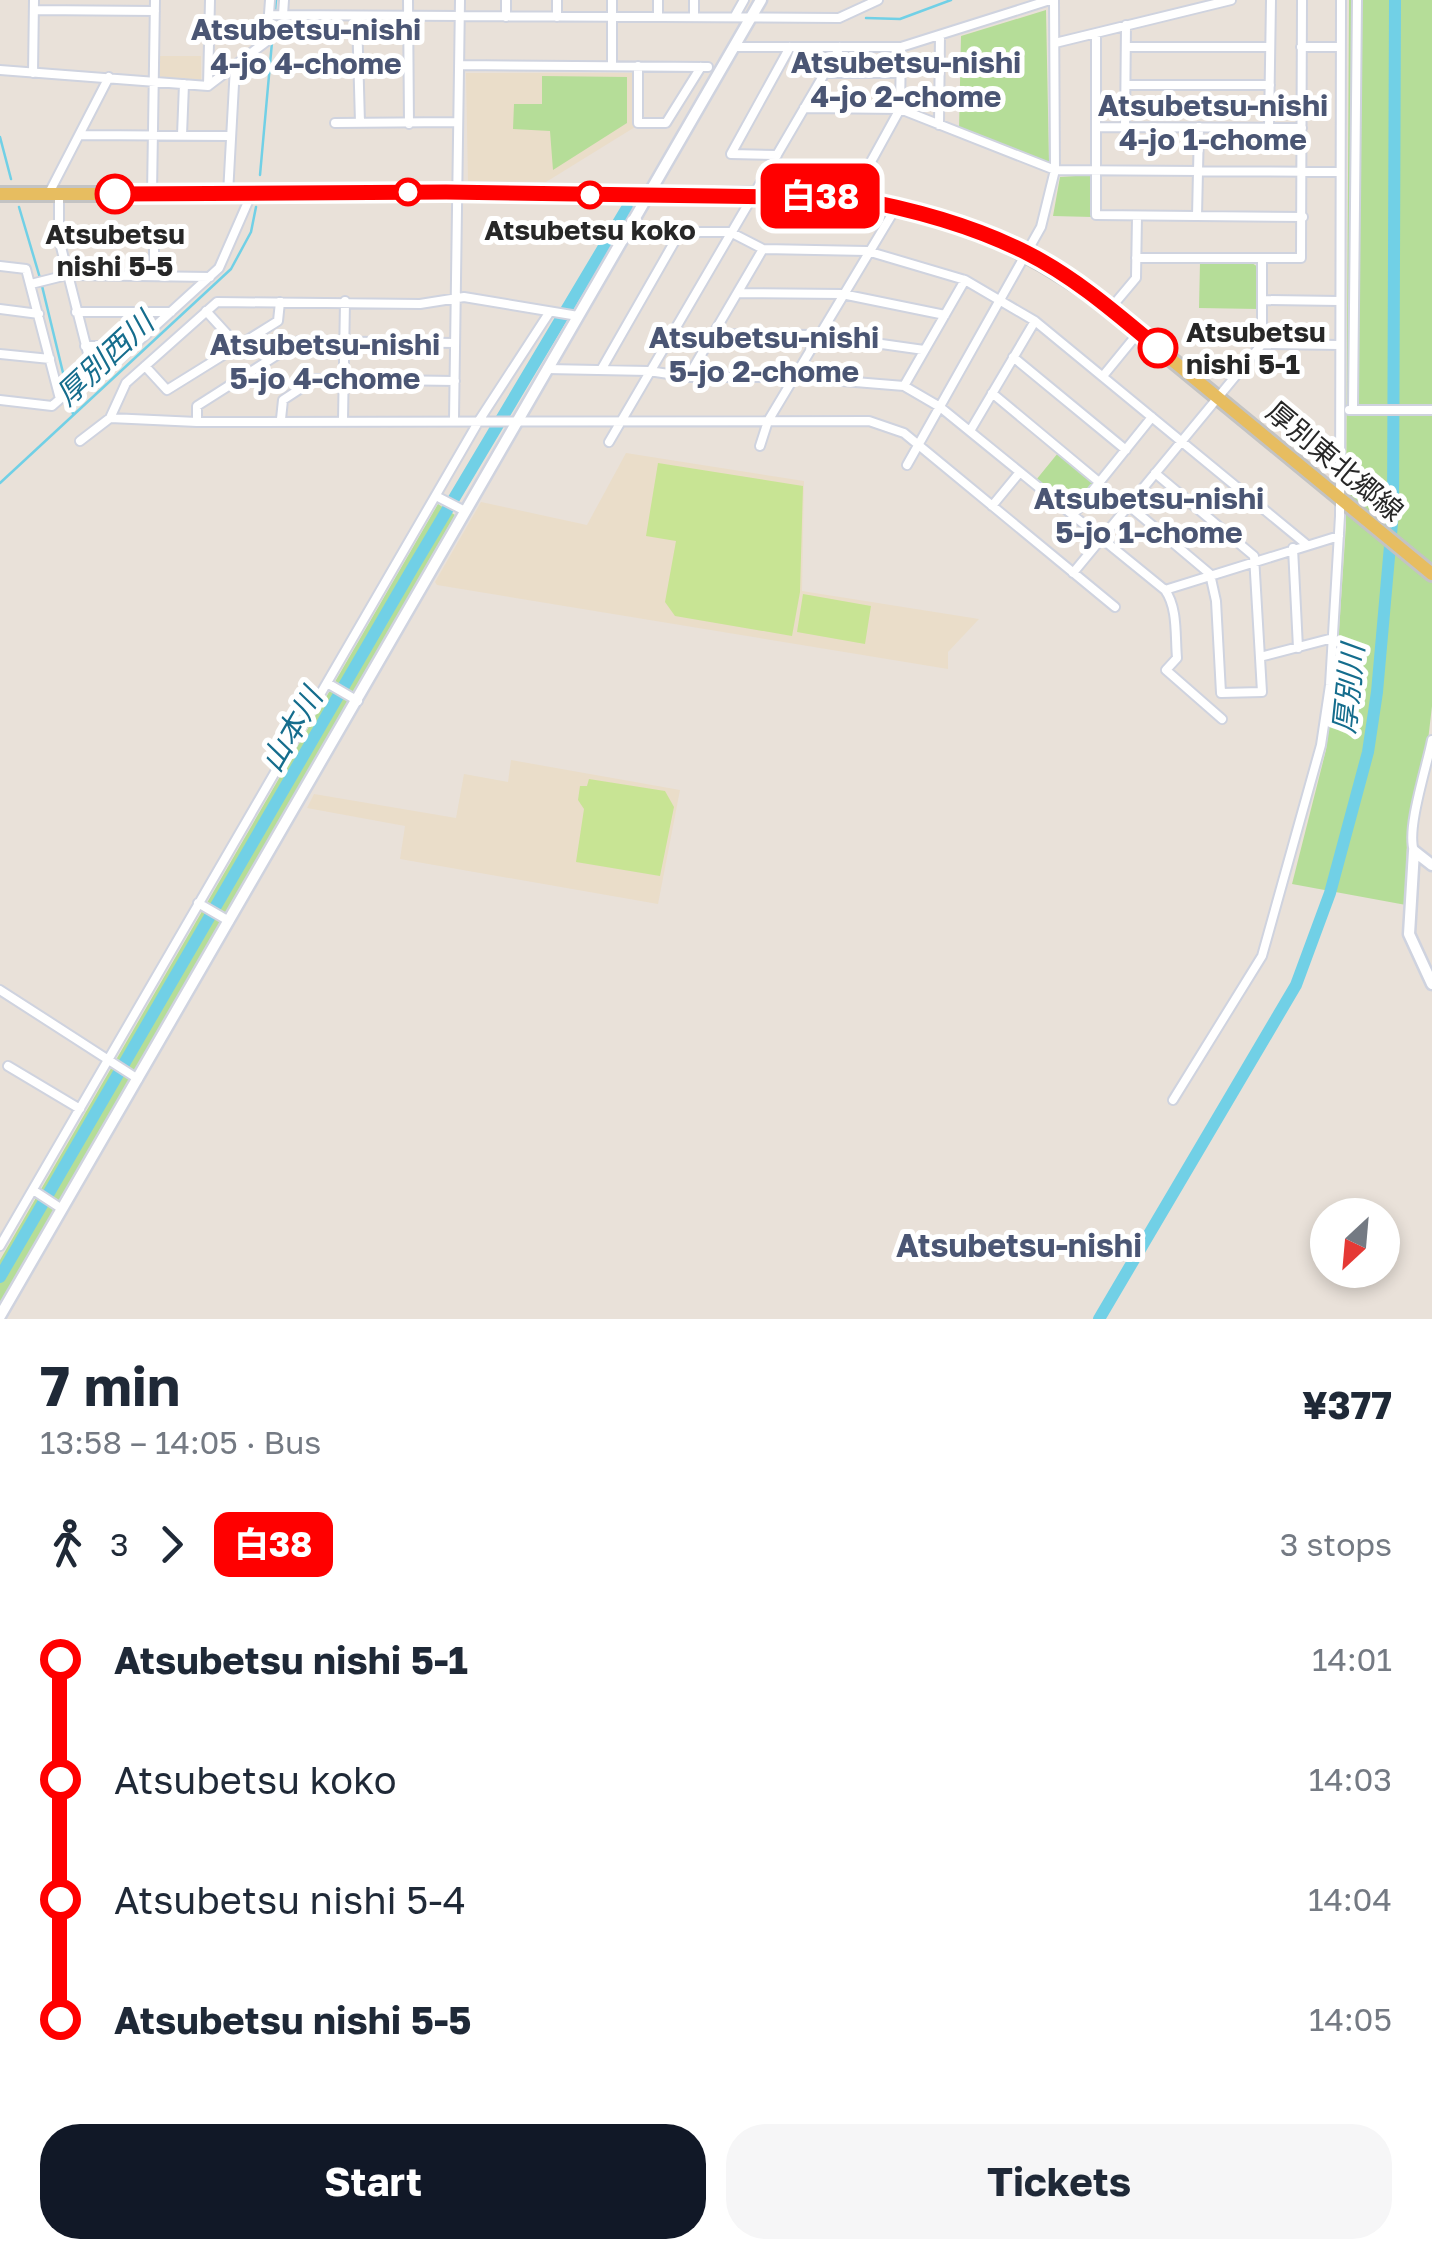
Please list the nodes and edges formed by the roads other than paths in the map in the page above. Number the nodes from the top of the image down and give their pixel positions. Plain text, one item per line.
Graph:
1 (155, 0) edge
2 (210, 0) edge
3 (270, 0) edge
4 (284, 0) edge
5 (408, 0) edge
6 (460, 0) edge
7 (506, 0) edge
8 (557, 0) edge
9 (612, 0) edge
10 (658, 0) edge
11 (694, 0) edge
12 (744, 0) edge
13 (761, 0) edge
14 (1052, 0) edge
15 (1232, 0) edge
16 (1271, 0) edge
17 (1302, 0) edge
18 (1340, 0) edge
19 (1357, 0) edge
20 (870, 1) edge
21 (1198, 4) edge
22 (34, 5) edge
23 (155, 11) junction
24 (269, 14) junction
25 (282, 15) junction
26 (357, 16) junction
27 (612, 16) junction
28 (658, 16) junction
29 (694, 16) junction
30 (743, 16) junction
31 (408, 17) junction
32 (460, 17) junction
33 (506, 17) junction
34 (557, 17) junction
35 (1126, 26) junction
36 (1096, 34) junction
37 (940, 35) junction
38 (1054, 43) junction
39 (1270, 46) junction
40 (734, 47) junction
41 (901, 47) junction
42 (1126, 47) junction
43 (1301, 47) junction
44 (1340, 47) junction
45 (790, 48) junction
46 (840, 48) junction
47 (459, 65) junction
48 (612, 65) junction
49 (236, 66) junction
50 (638, 66) junction
51 (712, 67) junction
52 (0, 70) edge
53 (33, 73) junction
54 (825, 73) junction
55 (900, 73) junction
56 (110, 77) junction
57 (155, 82) junction
58 (184, 84) junction
59 (1127, 85) junction
60 (1270, 85) junction
61 (208, 86) junction
62 (804, 108) junction
63 (900, 110) junction
64 (456, 122) junction
65 (336, 123) dead end
66 (360, 124) junction
67 (408, 124) junction
68 (939, 125) junction
69 (1096, 127) junction
70 (1126, 127) junction
71 (1199, 127) junction
72 (1269, 128) junction
73 (1302, 128) junction
74 (81, 135) junction
75 (153, 136) junction
76 (182, 136) junction
77 (230, 136) junction
78 (778, 155) junction
79 (1054, 170) junction
80 (1096, 170) junction
81 (1198, 171) junction
82 (1301, 172) junction
83 (1340, 172) junction
84 (459, 192) junction
85 (0, 194) edge
86 (54, 194) junction
87 (152, 194) junction
88 (228, 194) junction
89 (252, 194) junction
90 (755, 194) junction
91 (650, 195) junction
92 (851, 198) junction
93 (897, 206) junction
94 (1137, 216) junction
95 (1197, 216) junction
96 (1302, 217) junction
97 (730, 232) junction
98 (59, 238) junction
99 (763, 250) junction
100 (867, 251) junction
101 (1028, 253) junction
102 (1136, 258) junction
103 (1262, 258) junction
104 (0, 266) edge
105 (66, 275) junction
106 (154, 275) junction
107 (210, 277) junction
108 (965, 280) junction
109 (33, 283) junction
110 (739, 293) junction
111 (842, 294) junction
112 (456, 298) junction
113 (1000, 300) junction
114 (1262, 300) junction
115 (1340, 301) junction
116 (280, 302) junction
117 (345, 302) junction
118 (1110, 308) junction
119 (0, 310) edge
120 (76, 312) junction
121 (171, 312) junction
122 (206, 312) junction
123 (38, 314) junction
124 (553, 314) junction
125 (945, 315) junction
126 (575, 316) junction
127 (1035, 320) junction
128 (1139, 332) junction
129 (714, 334) junction
130 (818, 335) junction
131 (345, 342) junction
132 (456, 343) junction
133 (1262, 344) junction
134 (1339, 345) junction
135 (85, 346) junction
136 (134, 346) junction
137 (238, 346) junction
138 (924, 350) junction
139 (0, 354) edge
140 (1013, 358) junction
141 (50, 360) junction
142 (145, 366) junction
143 (547, 369) junction
144 (601, 370) junction
145 (650, 371) junction
146 (1103, 376) junction
147 (688, 377) junction
148 (794, 377) junction
149 (345, 380) junction
150 (455, 381) junction
151 (904, 386) junction
152 (992, 394) junction
153 (1218, 397) junction
154 (0, 400) edge
155 (940, 407) junction
156 (1356, 409) junction
157 (1339, 410) junction
158 (1428, 410) edge
159 (1152, 417) junction
160 (110, 418) junction
161 (281, 419) junction
162 (454, 419) junction
163 (482, 419) junction
164 (343, 420) junction
165 (512, 420) junction
166 (621, 420) junction
167 (768, 421) junction
168 (197, 422) junction
169 (970, 431) junction
170 (1182, 440) junction
171 (80, 441) dead end
172 (609, 442) dead end
173 (760, 446) dead end
174 (918, 446) junction
175 (1126, 450) junction
176 (907, 465) dead end
177 (1020, 472) junction
178 (1155, 473) junction
179 (1099, 482) junction
180 (1338, 496) junction
181 (439, 497) junction
182 (1128, 505) junction
183 (992, 506) junction
184 (460, 508) junction
185 (1073, 515) junction
186 (1339, 536) junction
187 (1102, 538) junction
188 (1306, 544) junction
189 (1293, 548) junction
190 (1254, 560) junction
191 (1073, 573) junction
192 (1431, 573) edge
193 (1210, 574) junction
194 (1165, 590) junction
195 (1115, 607) dead end
196 (1334, 638) junction
197 (1298, 648) junction
198 (1260, 657) junction
199 (329, 684) junction
200 (1221, 693) junction
201 (358, 701) junction
202 (1208, 706) junction
203 (1222, 719) dead end
204 (1432, 740) edge
205 (1428, 786) edge
206 (1414, 851) junction
207 (1432, 865) edge
208 (201, 905) junction
209 (230, 921) junction
210 (1432, 984) edge
211 (0, 990) edge
212 (110, 1061) junction
213 (8, 1066) dead end
214 (138, 1079) junction
215 (1173, 1100) dead end
216 (80, 1109) junction
217 (35, 1191) junction
218 (62, 1209) junction
219 (0, 1246) edge
220 (0, 1316) edge

1 - 23 street
2 - 61 street
3 - 24 street
4 - 25 street
5 - 31 street
6 - 32 street
7 - 33 street
8 - 34 street
9 - 27 street
10 - 28 street
11 - 29 street
12 - 30 street
13 - 30 street
14 - 37 street
14 - 38 street
15 - 21 street
16 - 39 street
17 - 43 street
18 - 44 street
19 - 156 street
20 - 30 street
21 - 35 street
22 - 23 street
22 - 53 street
23 - 57 street
24 - 25 street
24 - 49 street
25 - 26 street
26 - 31 street
26 - 66 street
27 - 28 street
27 - 34 street
27 - 48 street
28 - 29 street
29 - 30 street
30 - 40 street
31 - 32 street
31 - 67 street
32 - 33 street
32 - 47 street
33 - 34 street
35 - 36 street
35 - 42 street
36 - 38 street
36 - 69 street
37 - 41 street
37 - 68 street
38 - 79 street
39 - 42 street
39 - 60 street
40 - 45 street
40 - 51 street
41 - 46 street
41 - 55 street
42 - 59 street
43 - 44 street
43 - 73 street
44 - 83 street
45 - 46 street
45 - 78 street
46 - 54 street
47 - 48 street
47 - 64 street
48 - 50 street
49 - 61 street
49 - 77 street
50 - 51 street
50 - 51 street
51 - 91 street
52 - 53 street
53 - 56 street
54 - 55 street
54 - 62 street
55 - 63 street
56 - 57 street
56 - 74 street
57 - 58 street
57 - 75 street
58 - 61 street
58 - 76 street
59 - 60 street
59 - 70 street
60 - 72 street
62 - 63 street
62 - 78 street
63 - 68 street
63 - 92 street
64 - 67 street
64 - 84 street
65 - 66 street
66 - 67 street
68 - 79 street
69 - 70 street
69 - 80 street
70 - 71 street
71 - 72 street
71 - 81 street
72 - 73 street
73 - 82 street
74 - 75 street
74 - 86 street
75 - 76 street
75 - 87 street
76 - 77 street
77 - 88 street
78 - 90 street
79 - 80 street
79 - 101 street
80 - 81 street
80 - 94 street
81 - 82 street
81 - 95 street
82 - 83 street
82 - 96 street
83 - 115 street
84 - 89 main road, 厚別東北郷線
84 - 91 main road, 厚別東北郷線
84 - 112 street
85 - 86 main road, 厚別東北郷線
86 - 87 main road, 厚別東北郷線
86 - 98 street
87 - 88 main road, 厚別東北郷線
88 - 89 main road, 厚別東北郷線
89 - 107 street
90 - 91 main road, 厚別東北郷線
90 - 92 main road, 厚別東北郷線
90 - 97 street
91 - 126 street
92 - 93 main road, 厚別東北郷線
93 - 100 street
93 - 101 main road, 厚別東北郷線
94 - 95 street
94 - 102 street
95 - 96 street
96 - 103 street
97 - 99 street
97 - 144 street
97 - 145 street
98 - 105 street
98 - 106 street
99 - 100 street
99 - 110 street
100 - 108 street
100 - 111 street
101 - 113 street
101 - 118 main road, 厚別東北郷線
102 - 103 street
102 - 118 street
103 - 114 street
104 - 109 street
105 - 106 street
105 - 109 street
105 - 120 street
106 - 107 street
107 - 121 street
108 - 113 street
108 - 125 street
109 - 123 street
110 - 111 street
110 - 129 street
111 - 125 street
111 - 130 street
112 - 117 street
112 - 124 street
112 - 132 street
113 - 127 street
113 - 155 street
114 - 115 street
114 - 133 street
115 - 134 street
116 - 117 street
116 - 122 street
116 - 137 street
117 - 131 street
118 - 128 main road, 厚別東北郷線
119 - 123 street
120 - 121 street
120 - 135 street
121 - 136 street
122 - 137 street
122 - 142 street
123 - 141 street
124 - 126 street
124 - 163 street
125 - 138 street
126 - 143 street
127 - 140 street
127 - 146 street
128 - 146 street
128 - 153 main road, 厚別東北郷線
129 - 130 street
129 - 147 street
130 - 138 street
130 - 148 street
131 - 132 street
131 - 149 street
131 - 168 street
132 - 150 street
133 - 134 street
133 - 153 street
134 - 157 street
135 - 136 street
135 - 136 street
137 - 142 street
138 - 151 street
139 - 141 street
140 - 152 street
140 - 175 street
141 - 154 street
142 - 160 street
143 - 144 street
143 - 165 street
144 - 145 street
145 - 147 street
145 - 166 street
146 - 159 street
147 - 148 street
148 - 151 street
148 - 167 street
149 - 150 street
149 - 161 street
149 - 164 street
150 - 162 street
151 - 155 street
152 - 169 street
152 - 179 street
153 - 170 street
153 - 180 main road, 厚別東北郷線
155 - 169 street
155 - 174 street
156 - 157 street
156 - 158 street
157 - 180 street
159 - 170 street
159 - 175 street
160 - 168 street
160 - 171 street
161 - 164 street
161 - 168 street
162 - 163 street
162 - 164 street
163 - 165 street
163 - 181 street
165 - 166 street
165 - 184 street
166 - 167 street
166 - 172 street
167 - 173 street
167 - 174 street
169 - 177 street
170 - 178 street
170 - 188 street
174 - 176 street
174 - 183 street
175 - 179 street
177 - 183 street
177 - 185 street
178 - 182 street
178 - 190 street
179 - 185 street
180 - 186 street
180 - 192 main road, 厚別東北郷線
181 - 184 street
181 - 199 street
182 - 187 street
182 - 193 street
183 - 191 street
184 - 201 street
185 - 187 street
186 - 188 street
186 - 196 street
187 - 191 street
187 - 194 street
188 - 189 street
189 - 190 street
189 - 197 street
190 - 193 street
190 - 198 street
191 - 195 street
193 - 194 street
193 - 200 street
194 - 202 street
196 - 197 street
196 - 215 street
197 - 198 street
198 - 200 street
199 - 201 street
199 - 208 street
200 - 202 street
201 - 209 street
202 - 203 street
204 - 205 street
205 - 206 street
206 - 207 street
206 - 210 street
208 - 209 street
208 - 212 street
209 - 214 street
211 - 212 street
212 - 214 street
212 - 216 street
213 - 216 street
214 - 218 street
216 - 217 street
217 - 218 street
217 - 219 street
218 - 220 street

